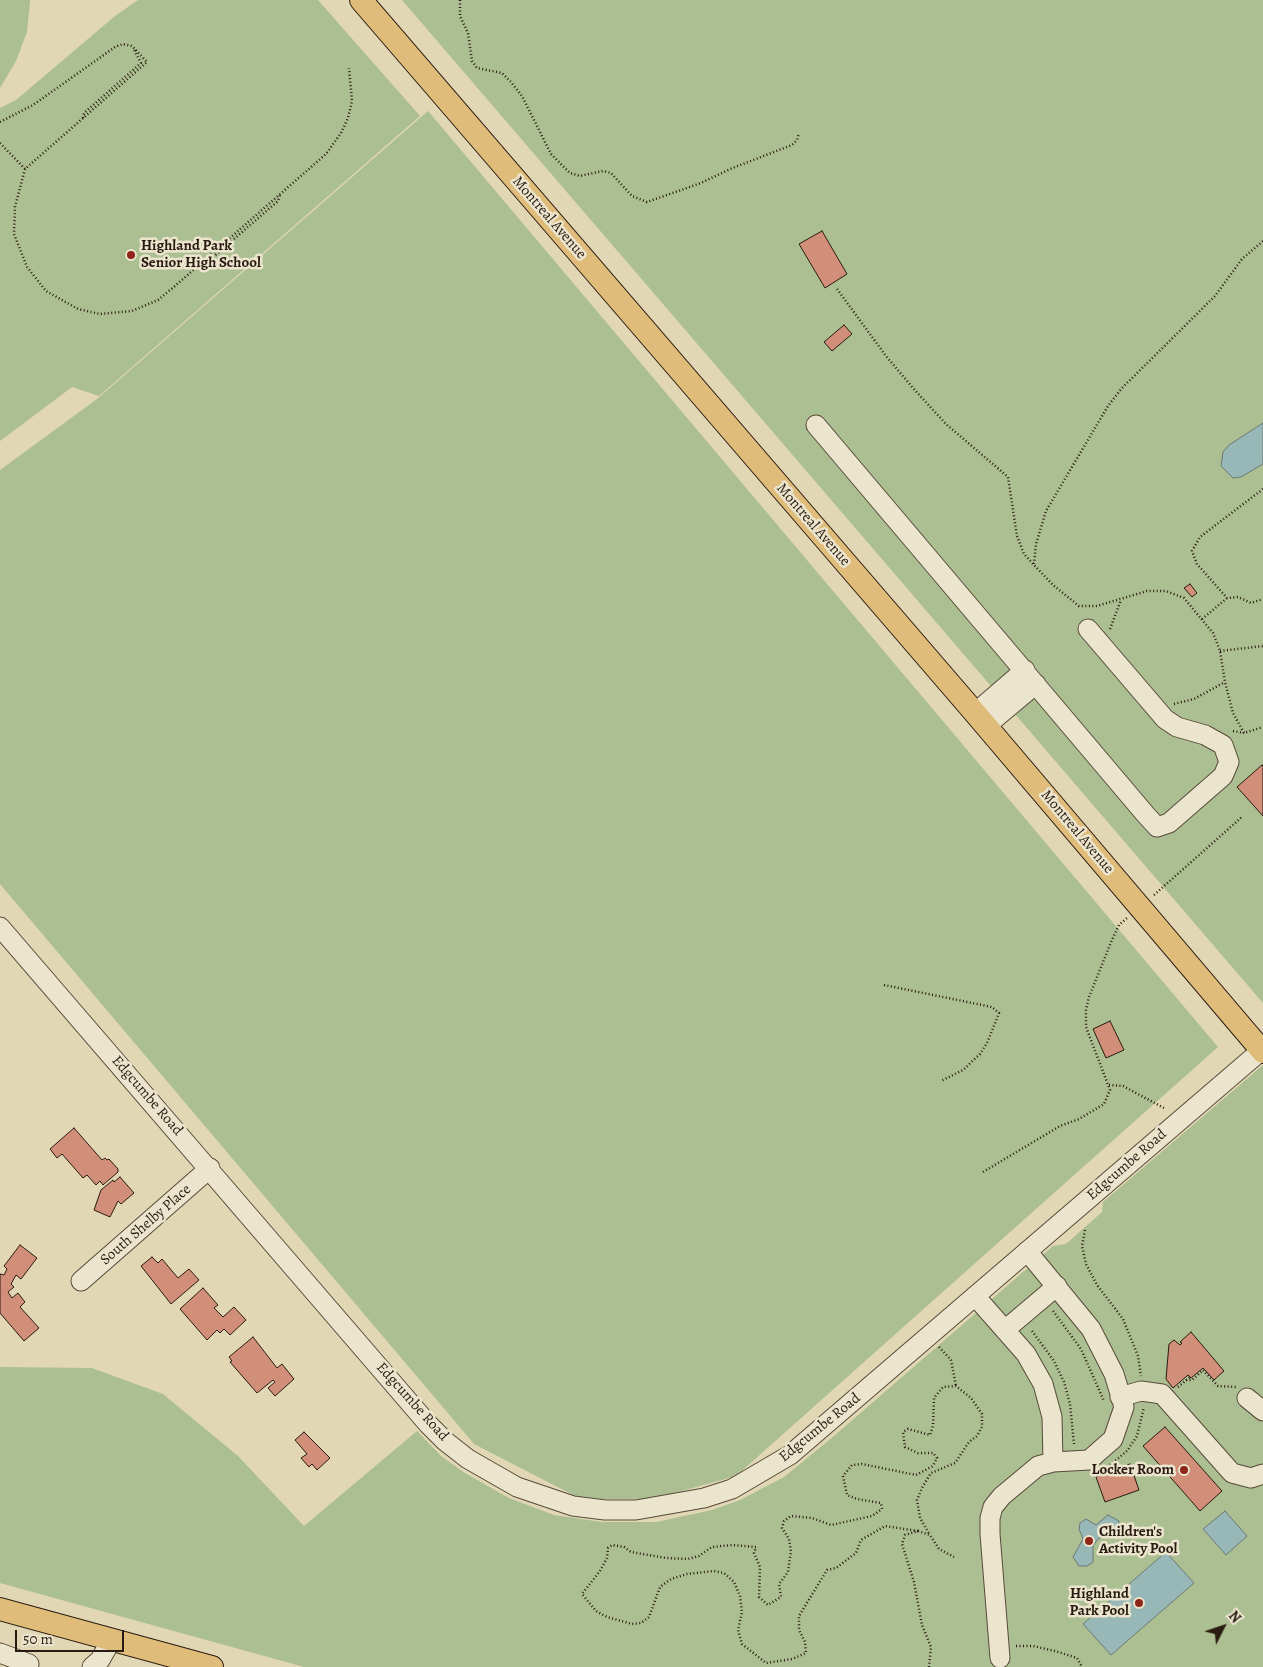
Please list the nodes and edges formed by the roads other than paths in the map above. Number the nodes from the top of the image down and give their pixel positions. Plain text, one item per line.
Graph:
1 (361, 0) edge
2 (816, 425) dead end
3 (1088, 629) dead end
4 (1030, 677) junction
5 (980, 719) junction
6 (0, 927) edge
7 (1263, 1050) edge
8 (210, 1168) junction
9 (1028, 1251) junction
10 (81, 1281) dead end
11 (1057, 1286) junction
12 (975, 1296) junction
13 (1006, 1329) junction
14 (1247, 1398) road end
15 (1113, 1399) junction
16 (1263, 1411) edge
17 (1053, 1462) junction
18 (1263, 1474) edge
19 (0, 1609) edge
20 (112, 1639) junction
21 (999, 1652) road end
22 (0, 1653) edge
23 (29, 1664) dead end
24 (92, 1667) edge
25 (212, 1667) edge

1 - 5 main road, Montreal Avenue
2 - 4 street
3 - 4 street
4 - 5 street
5 - 7 main road, Montreal Avenue
6 - 8 street, Edgcumbe Road
7 - 9 street, Edgcumbe Road
8 - 10 street, South Shelby Place
8 - 12 street, Edgcumbe Road
9 - 11 street
9 - 12 street, Edgcumbe Road
11 - 13 street
11 - 15 street
12 - 13 street
13 - 17 street
14 - 16 street
15 - 17 street
15 - 18 street
17 - 21 street
19 - 20 main road
20 - 24 street
20 - 25 main road
22 - 23 street

